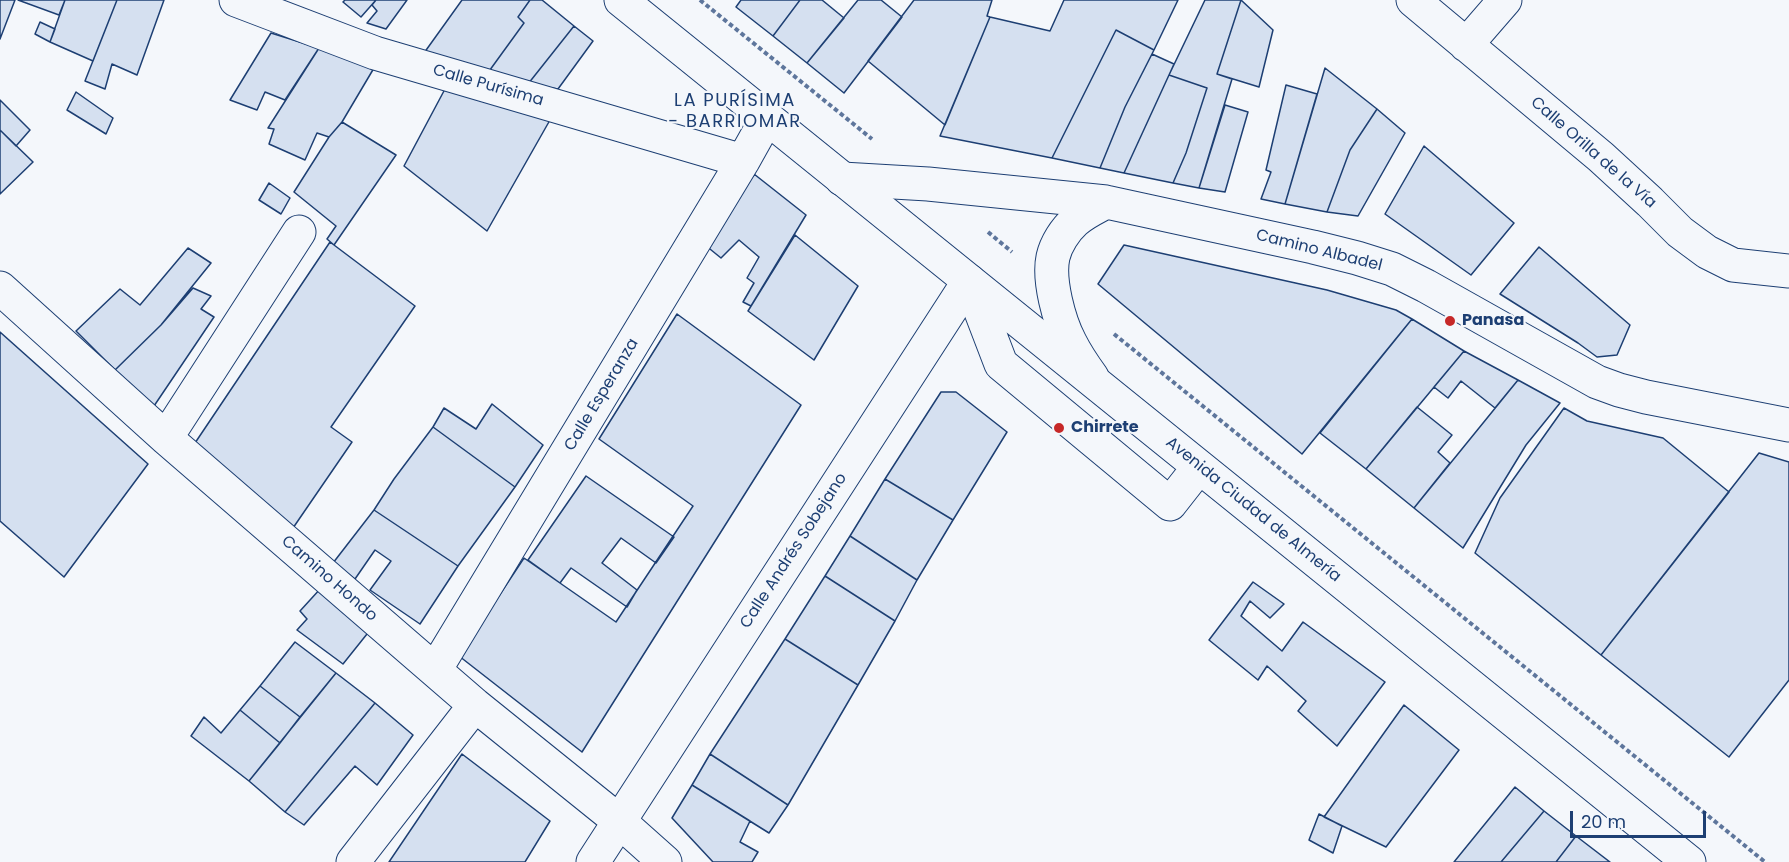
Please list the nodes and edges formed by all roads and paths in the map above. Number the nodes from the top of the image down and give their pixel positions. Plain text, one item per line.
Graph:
1 (236, 0) edge
2 (621, 0) edge
3 (700, 0) edge
4 (1413, 0) edge
5 (1504, 0) edge
6 (1466, 45) junction
7 (767, 118) junction
8 (873, 140) dead end
9 (743, 161) junction
10 (842, 179) junction
11 (1106, 202) junction
12 (982, 227) dead end
13 (299, 232) dead end
14 (1789, 271) edge
15 (969, 281) junction
16 (1053, 285) junction
17 (0, 288) edge
18 (1108, 329) dead end
19 (1096, 384) junction
20 (1789, 425) edge
21 (166, 438) junction
22 (1199, 467) junction
23 (435, 670) junction
24 (475, 705) junction
25 (619, 821) junction
26 (353, 862) edge
27 (593, 862) edge
28 (665, 862) edge
29 (1689, 862) edge
30 (1766, 862) edge

1 - 9 street, Calle Purísima
2 - 7 street, Avenida Ciudad de Almería
3 - 8 path
4 - 6 street, Calle Orilla de la Vía
5 - 6 street
6 - 14 street, Calle Orilla de la Vía
7 - 9 street, Calle Esperanza
7 - 10 street, Avenida Ciudad de Almería
9 - 23 street, Calle Esperanza
10 - 11 street, Camino Albadel
10 - 15 street, Avenida Ciudad de Almería
11 - 16 street
11 - 20 street, Camino Albadel
12 - 16 path
13 - 21 street
15 - 19 street, Avenida Ciudad de Almería
15 - 22 street
15 - 25 street, Calle Andrés Sobejano
16 - 19 street
17 - 21 street, Camino Hondo
18 - 30 path
19 - 22 street, Avenida Ciudad de Almería
21 - 23 street, Camino Hondo
22 - 29 street, Avenida Ciudad de Almería
23 - 24 street, Camino Hondo
24 - 25 street, Camino Hondo
24 - 26 street
25 - 27 street, Calle Andrés Sobejano
25 - 28 street, Camino Hondo

